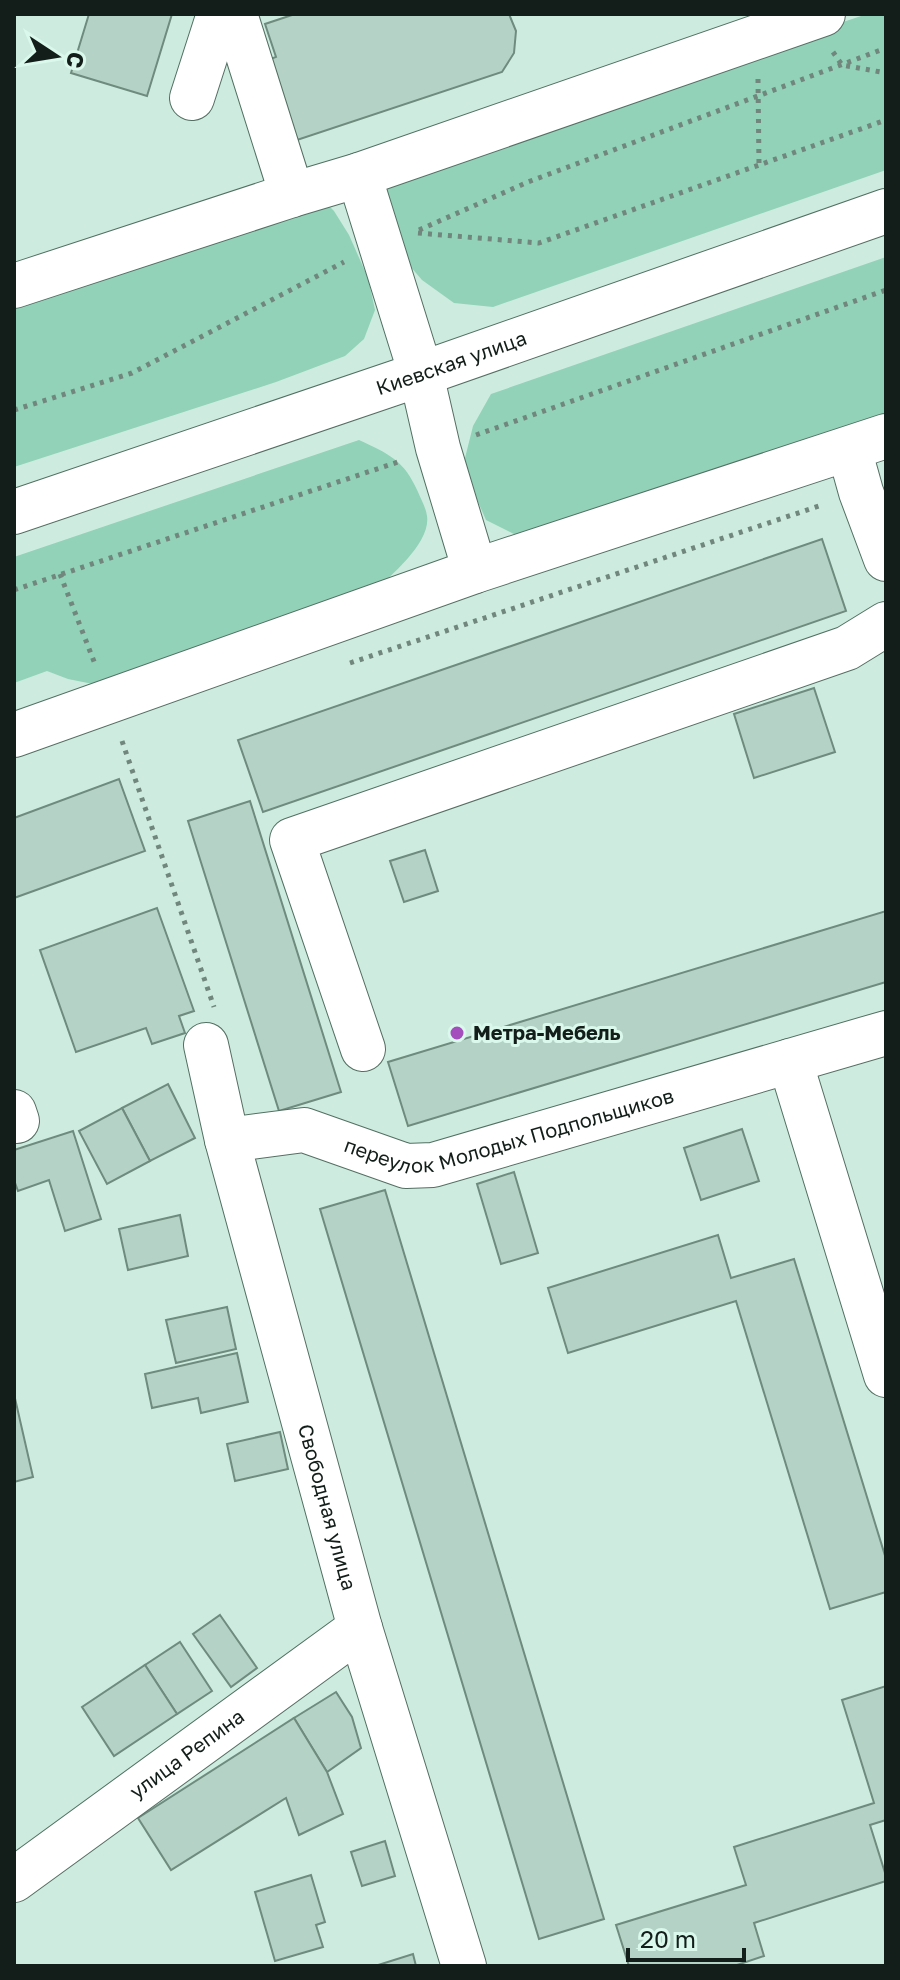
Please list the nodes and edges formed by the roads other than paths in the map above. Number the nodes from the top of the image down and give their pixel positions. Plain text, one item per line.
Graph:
1 (219, 14) edge
2 (235, 14) edge
3 (823, 14) edge
4 (761, 25) edge
5 (192, 98) dead end
6 (359, 175) junction
7 (292, 195) junction
8 (886, 211) edge
9 (14, 286) edge
10 (421, 374) junction
11 (868, 442) edge
12 (14, 512) edge
13 (886, 559) edge
14 (475, 571) junction
15 (886, 624) edge
16 (14, 735) edge
17 (886, 1033) edge
18 (206, 1045) road end
19 (363, 1049) dead end
20 (790, 1061) junction
21 (227, 1140) junction
22 (886, 1375) edge
23 (360, 1628) junction
24 (14, 1880) edge
25 (464, 1966) edge

1 - 5 street
2 - 7 street
3 - 4 street
4 - 6 street
6 - 7 street
6 - 10 street
7 - 9 street
8 - 10 street, Киевская улица
10 - 12 street, Киевская улица
10 - 14 street
11 - 13 street
11 - 14 street
14 - 16 street
15 - 19 street
17 - 20 street, переулок Молодых Подпольщиков
18 - 21 street, Свободная улица
20 - 21 street, переулок Молодых Подпольщиков
20 - 22 street
21 - 23 street, Свободная улица
23 - 24 street, улица Репина
23 - 25 street, Свободная улица

